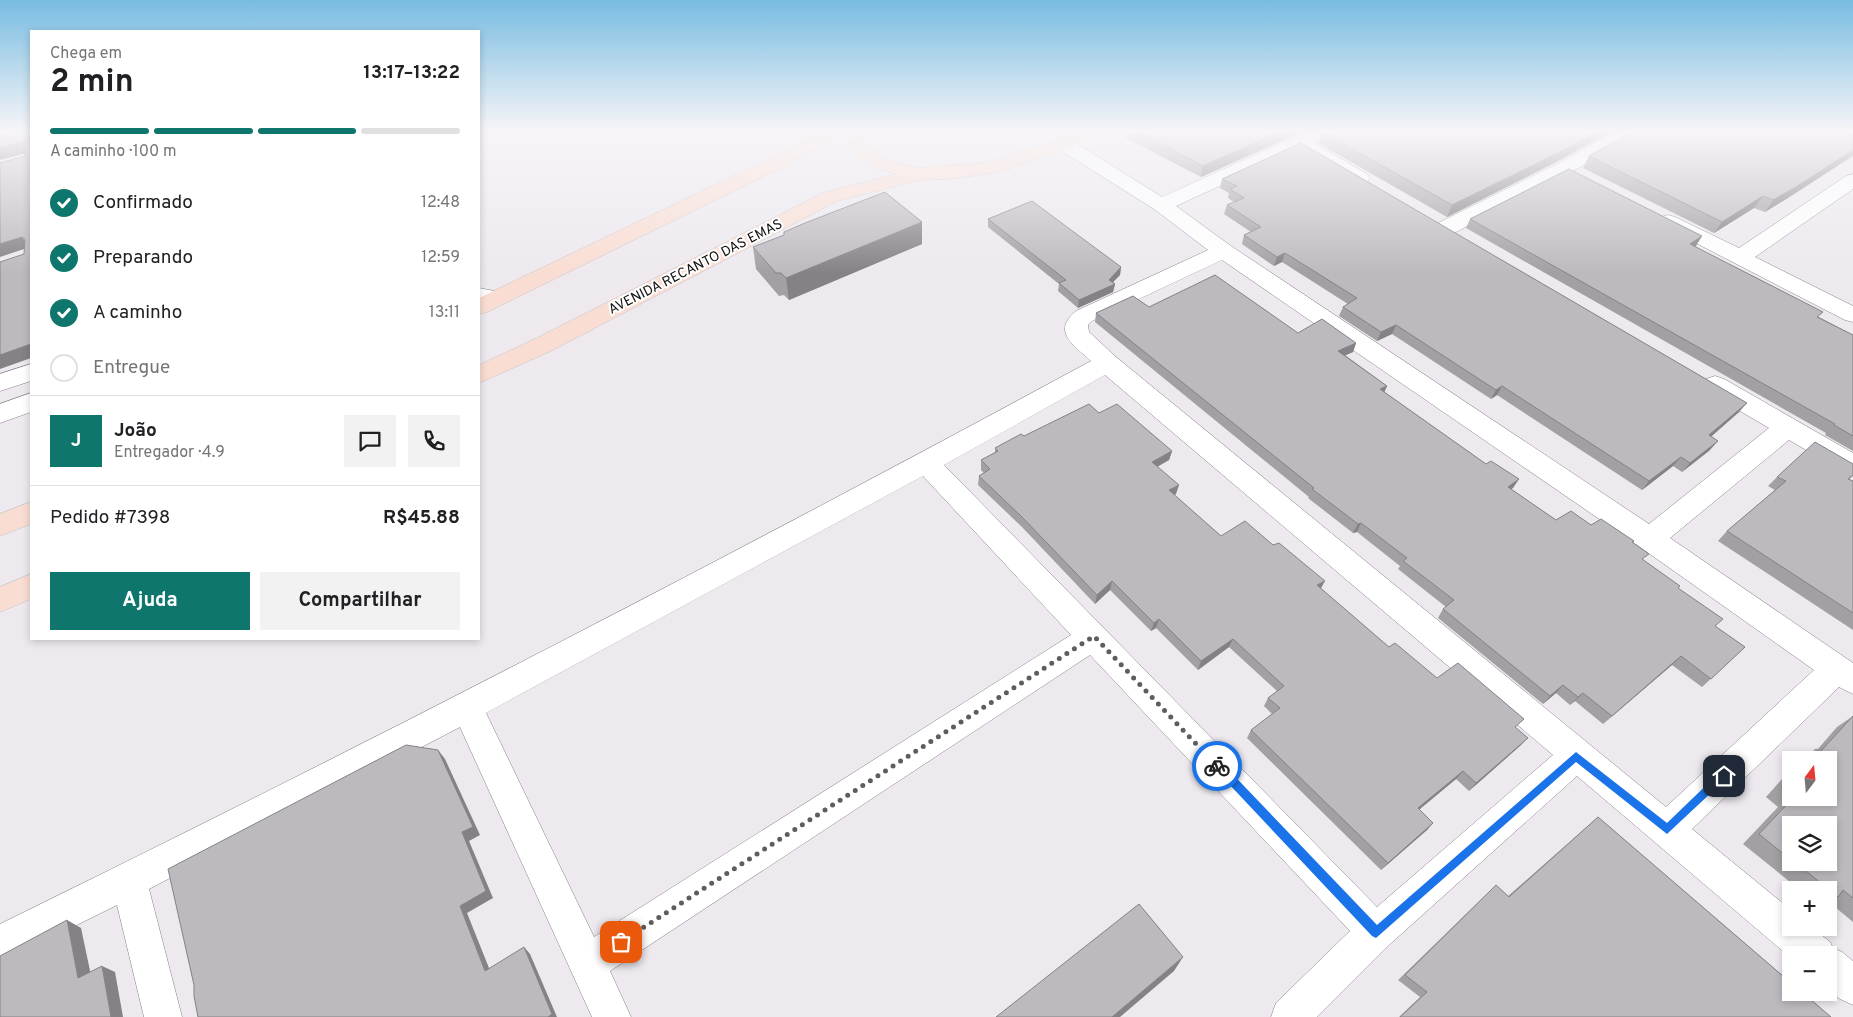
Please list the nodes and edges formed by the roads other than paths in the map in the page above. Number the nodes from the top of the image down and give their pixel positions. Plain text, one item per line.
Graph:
1 (745, 177) edge
2 (909, 177) edge
3 (1126, 177) edge
4 (1221, 177) edge
5 (1359, 177) edge
6 (1559, 177) edge
7 (1853, 180) edge
8 (1372, 185) edge
9 (1161, 205) junction
10 (1652, 213) edge
11 (1472, 243) edge
12 (1223, 251) junction
13 (1740, 258) junction
14 (484, 300) edge
15 (1853, 315) edge
16 (1107, 363) junction
17 (30, 372) edge
18 (1694, 373) edge
19 (480, 375) edge
20 (0, 384) edge
21 (30, 402) edge
22 (0, 414) edge
23 (1788, 427) junction
24 (926, 463) junction
25 (1853, 464) edge
26 (30, 513) edge
27 (0, 526) edge
28 (1650, 539) junction
29 (30, 586) edge
30 (0, 600) edge
31 (1094, 636) junction
32 (1845, 674) edge
33 (467, 707) junction
34 (1576, 756) junction
35 (1667, 829) junction
36 (129, 880) junction
37 (1376, 932) junction
38 (0, 944) edge
39 (1806, 946) edge
40 (588, 963) junction
41 (1837, 972) edge
42 (1853, 986) edge
43 (163, 1017) edge
44 (612, 1017) edge
45 (1290, 1017) edge

1 - 14 main road
2 - 19 main road, AVENIDA RECANTO DAS EMAS
3 - 9 street
4 - 9 street
5 - 8 street
6 - 11 street
7 - 13 street
9 - 12 street
10 - 13 street
12 - 16 street
12 - 28 street
13 - 15 street
16 - 24 street
16 - 34 street
17 - 20 street
18 - 23 street
21 - 22 street
23 - 25 street
23 - 28 street
24 - 31 street
24 - 33 street
26 - 27 main road
28 - 32 street
29 - 30 main road
31 - 37 street
31 - 40 street
32 - 35 street
33 - 36 street
33 - 40 street
34 - 35 street
34 - 37 street
35 - 39 street
36 - 38 street
36 - 43 street
37 - 45 street
40 - 44 street
41 - 42 street

